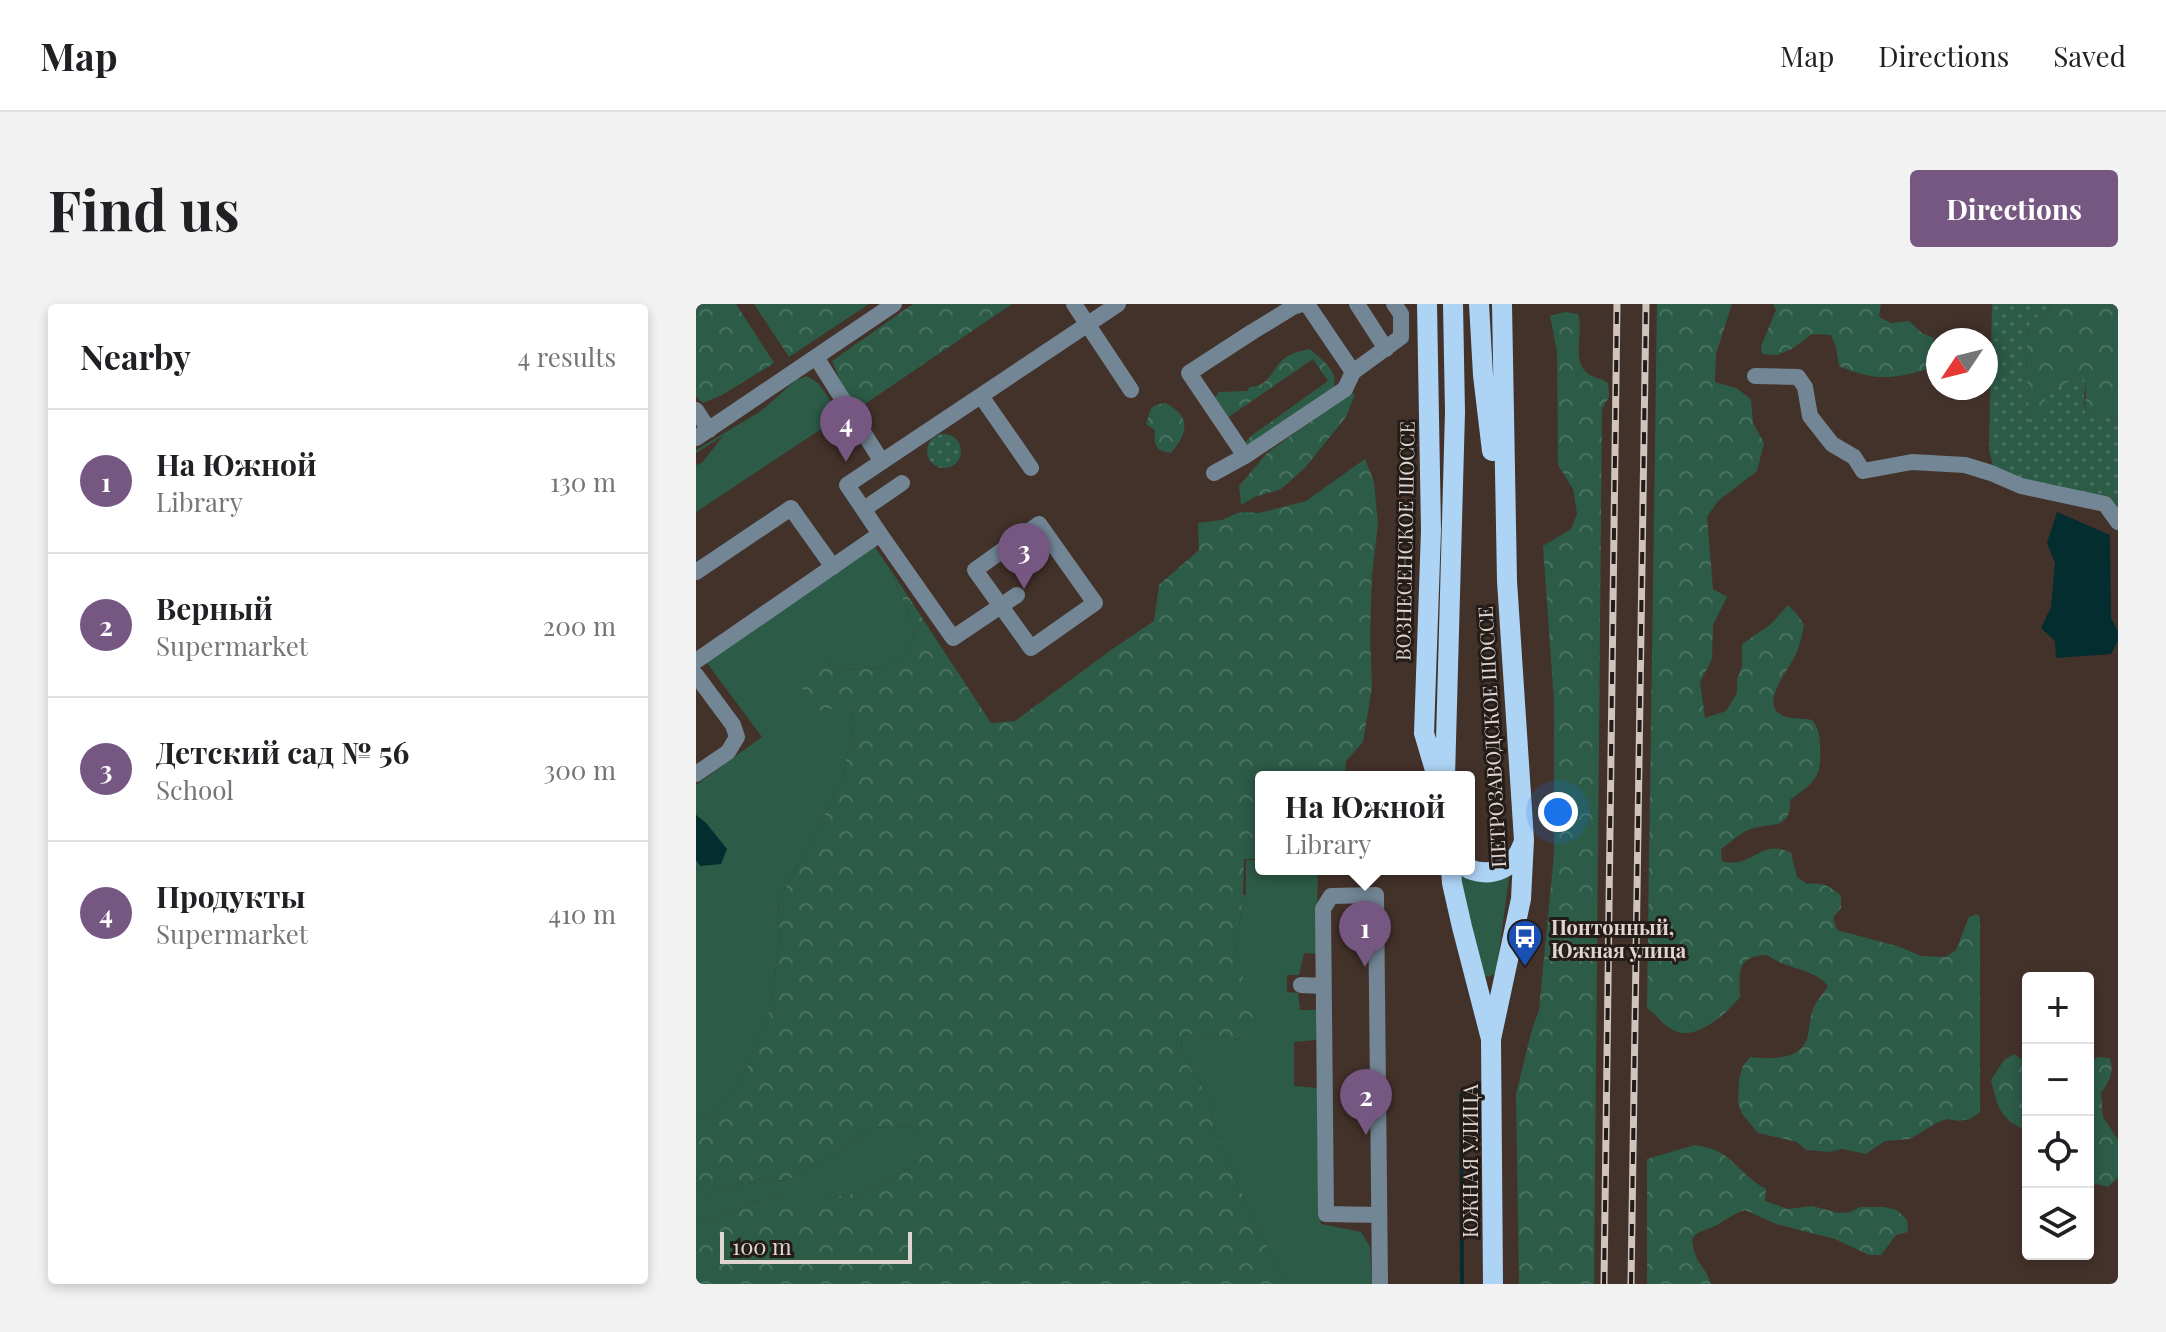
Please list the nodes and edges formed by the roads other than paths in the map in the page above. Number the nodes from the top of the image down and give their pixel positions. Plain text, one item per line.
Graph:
1 (894, 304) edge
2 (1074, 304) edge
3 (1118, 304) edge
4 (1304, 304) edge
5 (1357, 304) edge
6 (1394, 304) edge
7 (1427, 304) edge
8 (1453, 304) edge
9 (1479, 304) edge
10 (1502, 304) edge
11 (1087, 324) junction
12 (1386, 349) junction
13 (816, 357) junction
14 (1353, 372) junction
15 (1755, 376) dead end
16 (1131, 390) dead end
17 (981, 396) junction
18 (696, 410) edge
19 (702, 434) edge
20 (1245, 456) junction
21 (882, 462) junction
22 (1031, 468) dead end
23 (1214, 473) dead end
24 (902, 483) dead end
25 (864, 509) junction
26 (2118, 522) edge
27 (880, 534) junction
28 (833, 567) junction
29 (696, 572) edge
30 (1507, 581) junction
31 (1017, 595) dead end
32 (1001, 606) junction
33 (696, 661) edge
34 (696, 675) edge
35 (702, 696) edge
36 (1435, 771) edge
37 (1445, 771) edge
38 (696, 774) edge
39 (1524, 840) junction
40 (1475, 870) edge
41 (1452, 875) edge
42 (1301, 985) dead end
43 (1323, 986) junction
44 (1491, 1039) junction
45 (1379, 1215) junction
46 (1380, 1284) edge
47 (1493, 1284) edge

1 - 13 street
2 - 11 street
3 - 11 street
4 - 14 street
4 - 20 street
5 - 12 street
6 - 12 street
7 - 36 main road, ВОЗНЕСЕНСКОЕ ШОССЕ
8 - 37 main road, ПЕТРОЗАВОДСКОЕ ШОССЕ
9 - 30 main road
10 - 30 main road, ПЕТРОЗАВОДСКОЕ ШОССЕ
11 - 16 street
11 - 17 street
12 - 14 street
13 - 19 street
13 - 21 street
14 - 20 street
15 - 26 street
17 - 21 street
17 - 22 street
18 - 19 street
20 - 23 street
21 - 25 street
24 - 25 street
25 - 27 street
27 - 28 street
27 - 32 street
28 - 29 street
28 - 33 street
30 - 39 main road, ПЕТРОЗАВОДСКОЕ ШОССЕ
31 - 32 street
32 - 32 street
34 - 35 street
35 - 38 street
39 - 40 main road
39 - 44 main road, ПЕТРОЗАВОДСКОЕ ШОССЕ
41 - 44 main road
42 - 43 street
43 - 45 street
43 - 45 street
44 - 47 main road, ЮЖНАЯ УЛИЦА
45 - 46 street

